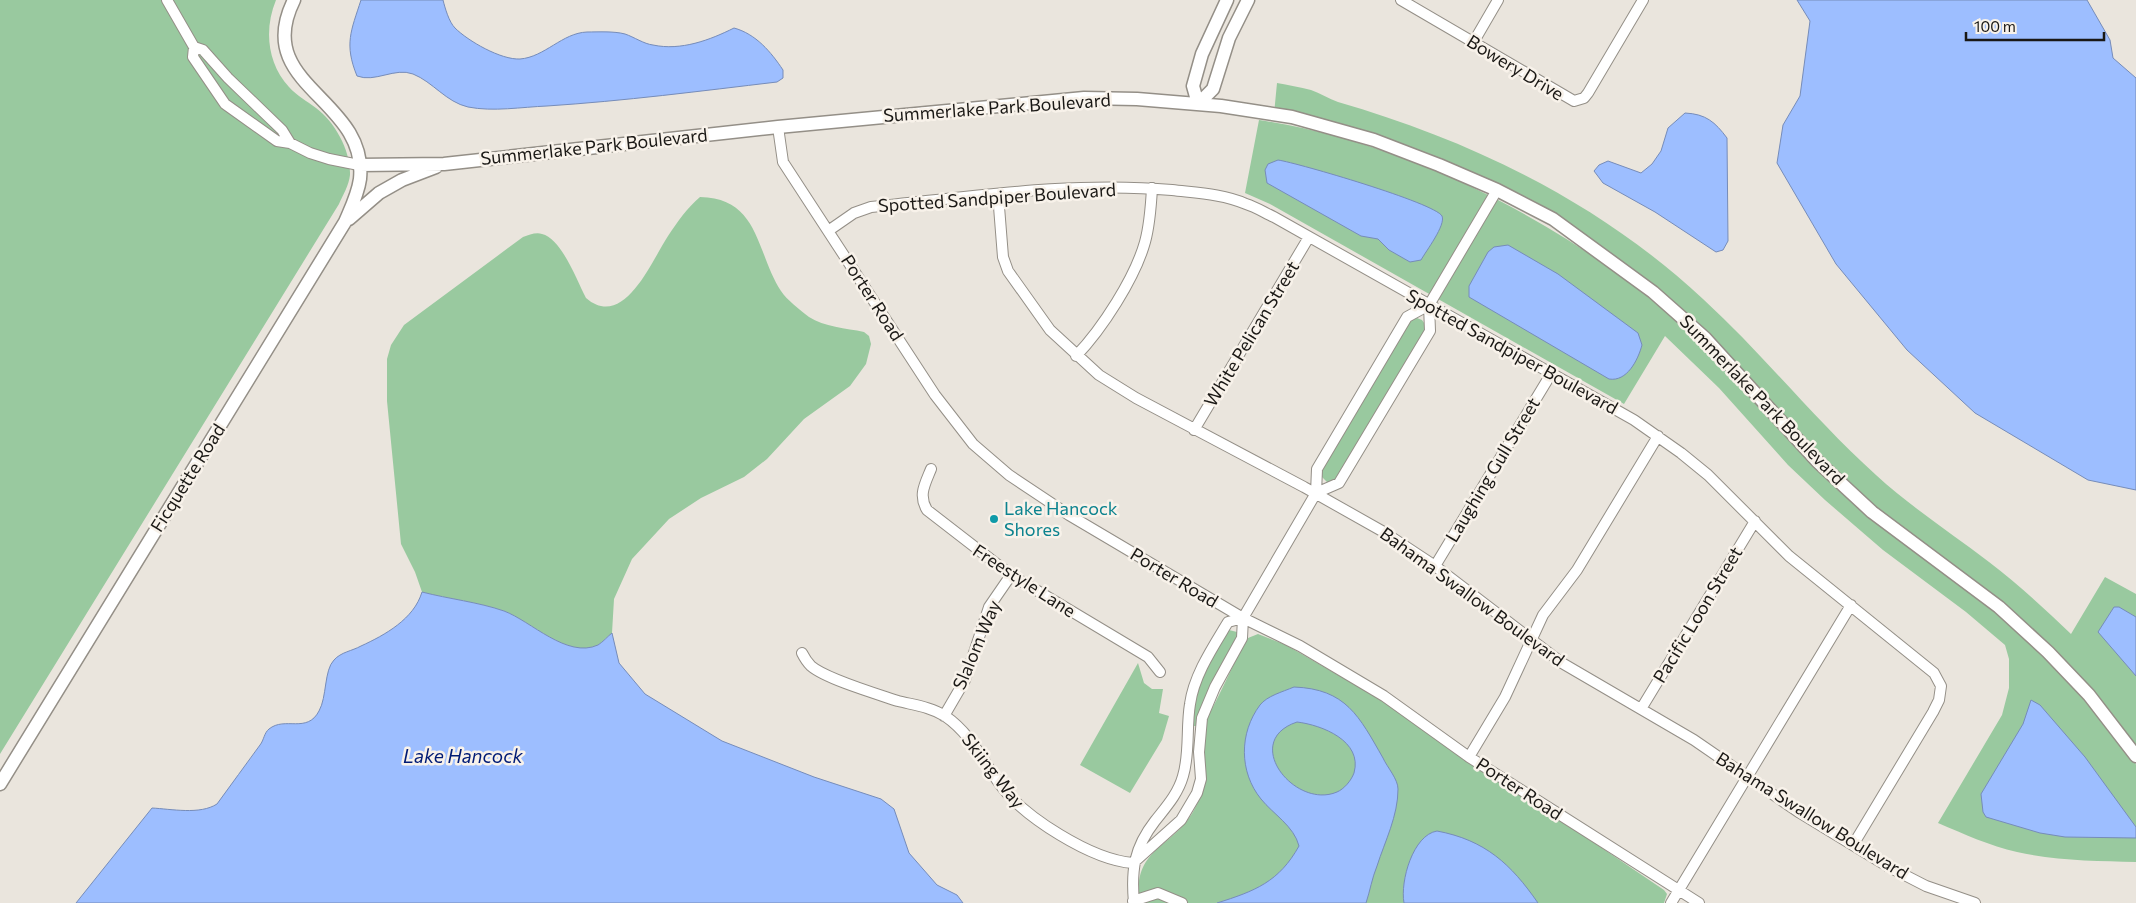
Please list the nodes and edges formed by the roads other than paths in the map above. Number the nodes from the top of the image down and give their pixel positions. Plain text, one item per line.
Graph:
1 (167, 0) edge
2 (294, 0) edge
3 (1227, 0) edge
4 (1248, 0) edge
5 (1401, 0) edge
6 (1498, 0) edge
7 (1644, 0) edge
8 (1473, 43) junction
9 (194, 47) junction
10 (228, 78) junction
11 (213, 89) junction
12 (1198, 104) junction
13 (778, 127) junction
14 (290, 143) junction
15 (444, 164) junction
16 (359, 165) junction
17 (1152, 188) junction
18 (1497, 190) junction
19 (998, 194) junction
20 (345, 222) junction
21 (828, 231) junction
22 (1309, 238) junction
23 (1429, 306) junction
24 (1076, 356) junction
25 (1550, 374) junction
26 (1194, 430) junction
27 (1658, 436) junction
28 (931, 469) dead end
29 (1316, 493) junction
30 (1755, 521) junction
31 (1435, 566) junction
32 (1011, 575) junction
33 (1851, 605) junction
34 (1243, 618) junction
35 (1530, 638) junction
36 (802, 653) dead end
37 (1160, 672) dead end
38 (1641, 709) junction
39 (944, 716) junction
40 (1188, 733) junction
41 (1200, 734) junction
42 (2136, 756) edge
43 (1469, 757) junction
44 (1747, 778) junction
45 (0, 784) edge
46 (1853, 845) junction
47 (1133, 863) junction
48 (1678, 891) junction
49 (1134, 902) edge
50 (1182, 903) edge
51 (1670, 903) edge
52 (1699, 903) edge
53 (1976, 903) edge

1 - 9 street, Summerlake Park Boulevard
2 - 16 main road, Ficquette Road
3 - 12 main road
4 - 12 main road
5 - 8 street, Bowery Drive
6 - 8 street
7 - 8 street, Bowery Drive
9 - 10 street, Summerlake Park Boulevard
9 - 11 street, Summerlake Park Boulevard
10 - 11 street
10 - 14 street, Summerlake Park Boulevard
11 - 14 street, Summerlake Park Boulevard
12 - 13 main road, Summerlake Park Boulevard
12 - 18 main road, Summerlake Park Boulevard
13 - 15 main road, Summerlake Park Boulevard
13 - 21 street, Porter Road
14 - 16 street, Summerlake Park Boulevard
15 - 16 main road, Summerlake Park Boulevard
15 - 20 main road
16 - 20 main road, Ficquette Road
17 - 19 street, Spotted Sandpiper Boulevard
17 - 22 street, Spotted Sandpiper Boulevard
17 - 24 street
18 - 23 street
18 - 42 main road, Summerlake Park Boulevard
19 - 21 street, Spotted Sandpiper Boulevard
19 - 24 street, Bahama Swallow Boulevard
20 - 45 main road, Ficquette Road
21 - 34 street, Porter Road
22 - 23 street, Spotted Sandpiper Boulevard
22 - 26 street, White Pelican Street
23 - 25 street, Spotted Sandpiper Boulevard
23 - 29 street
23 - 29 street
24 - 26 street, Bahama Swallow Boulevard
25 - 27 street, Spotted Sandpiper Boulevard
25 - 31 street, Laughing Gull Street
26 - 29 street, Bahama Swallow Boulevard
27 - 30 street, Spotted Sandpiper Boulevard
27 - 35 street
28 - 32 street, Freestyle Lane
29 - 31 street, Bahama Swallow Boulevard
29 - 34 street
30 - 33 street, Spotted Sandpiper Boulevard
30 - 38 street, Pacific Loon Street
31 - 35 street, Bahama Swallow Boulevard
32 - 37 street, Freestyle Lane
32 - 39 street, Slalom Way
33 - 44 street
33 - 46 street, Spotted Sandpiper Boulevard
34 - 40 street
34 - 41 street
34 - 43 street, Porter Road
35 - 38 street, Bahama Swallow Boulevard
35 - 43 street
36 - 39 street, Skiing Way
38 - 44 street, Bahama Swallow Boulevard
39 - 47 street, Skiing Way
40 - 41 street
40 - 47 street
41 - 47 street
43 - 48 street, Porter Road
44 - 46 street, Bahama Swallow Boulevard
44 - 48 street
46 - 53 street, Bahama Swallow Boulevard
47 - 49 street
48 - 51 street
48 - 52 street, Porter Road
49 - 50 street

